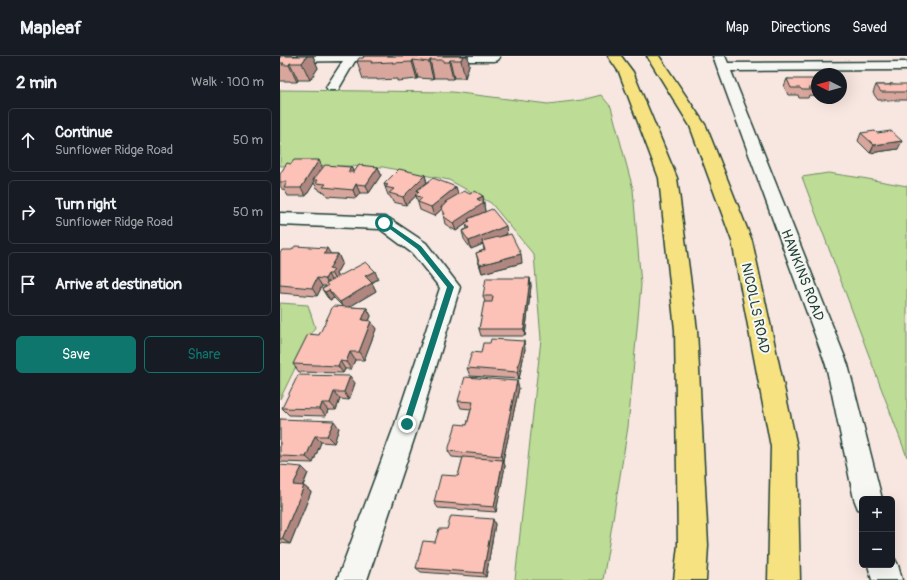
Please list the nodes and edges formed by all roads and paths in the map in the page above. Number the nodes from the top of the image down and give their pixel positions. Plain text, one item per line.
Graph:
1 (494, 56) edge
2 (614, 56) edge
3 (653, 56) edge
4 (399, 57) edge
5 (430, 57) edge
6 (280, 58) edge
7 (351, 58) junction
8 (721, 61) edge
9 (907, 66) edge
10 (333, 87) dead end
11 (280, 219) edge
12 (867, 496) edge
13 (884, 568) edge
14 (352, 580) edge
15 (690, 580) edge
16 (784, 580) edge
17 (887, 580) edge

1 - 5 street
2 - 15 highway
3 - 16 highway, NICOLLS ROAD
4 - 7 street
6 - 7 street
7 - 10 street
8 - 9 street
8 - 12 street, HAWKINS ROAD
11 - 14 street
13 - 17 street

